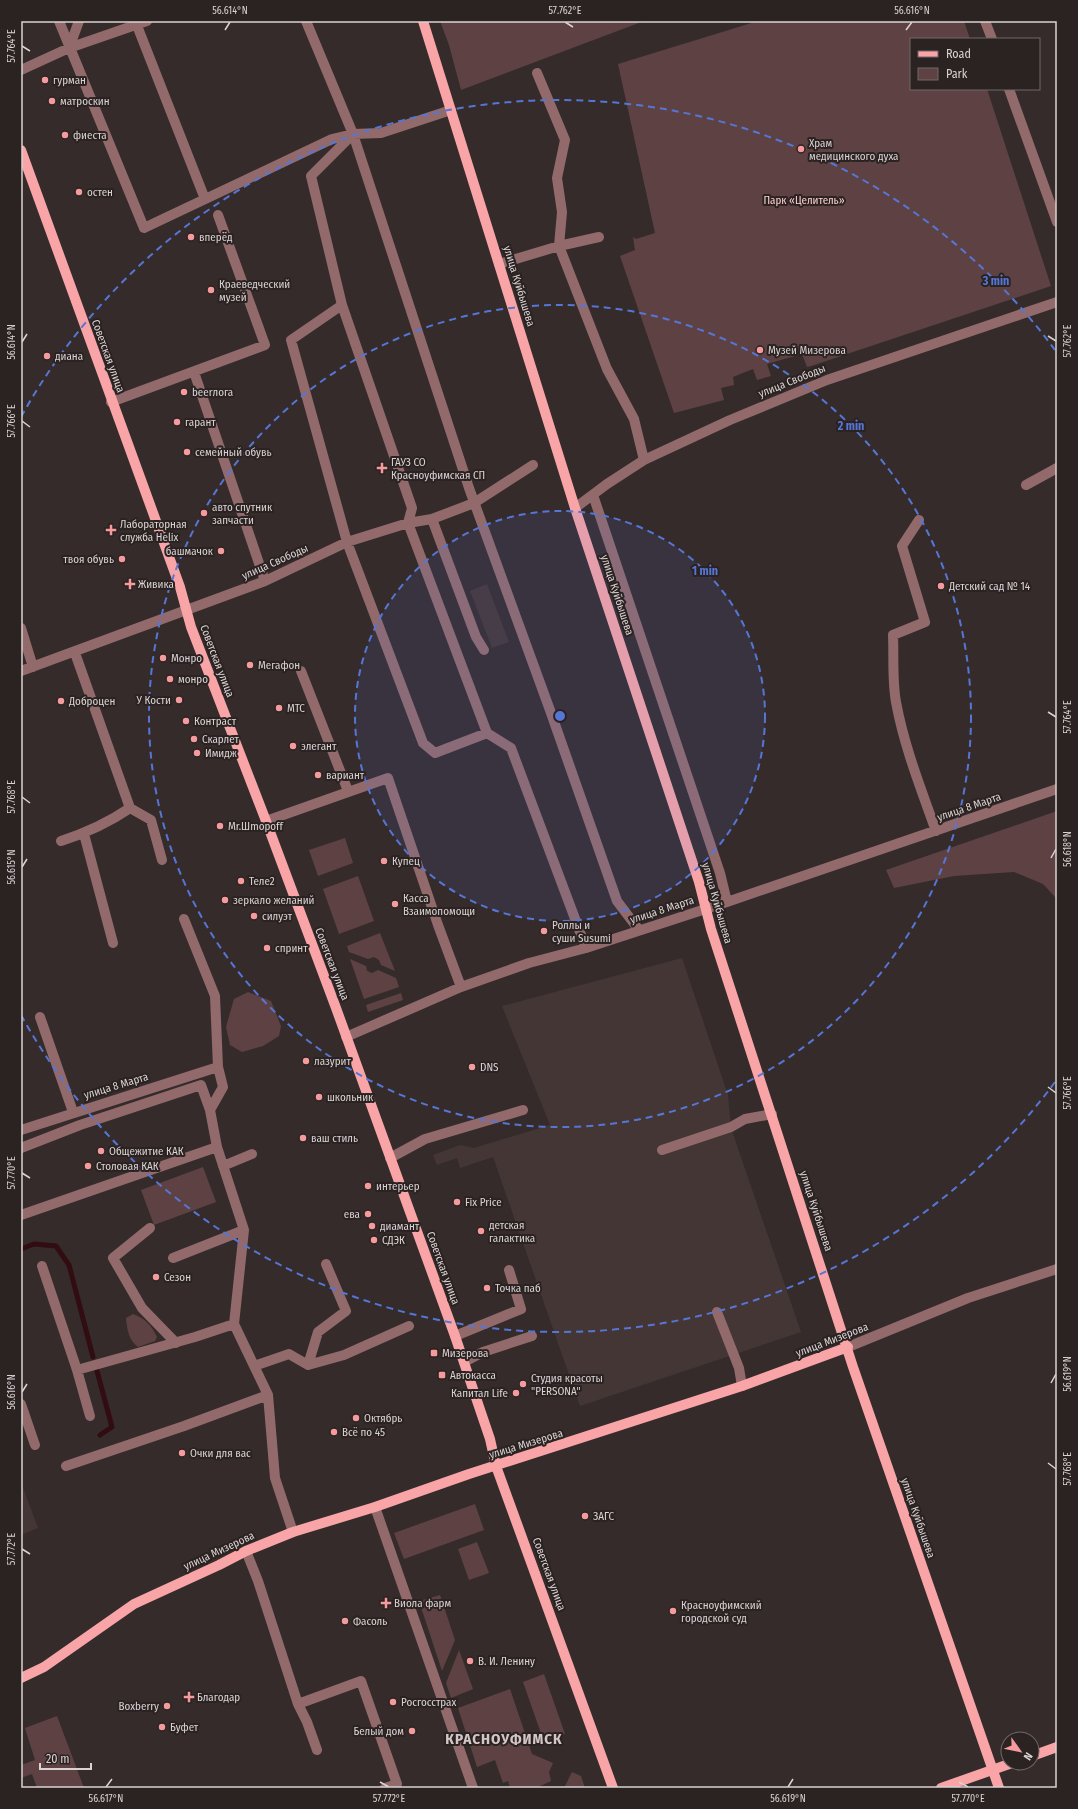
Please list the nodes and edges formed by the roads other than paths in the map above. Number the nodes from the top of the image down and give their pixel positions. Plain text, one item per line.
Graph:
1 (59, 21) edge
2 (79, 21) edge
3 (147, 21) edge
4 (306, 21) edge
5 (423, 21) edge
6 (985, 21) edge
7 (136, 23) junction
8 (992, 38) edge
9 (69, 48) junction
10 (21, 70) edge
11 (537, 73) dead end
12 (1010, 90) edge
13 (451, 110) junction
14 (354, 134) junction
15 (21, 150) edge
16 (205, 198) junction
17 (218, 215) dead end
18 (1057, 222) edge
19 (599, 237) dead end
20 (559, 246) junction
21 (499, 264) junction
22 (1057, 302) edge
23 (342, 305) junction
24 (194, 372) junction
25 (111, 402) junction
26 (644, 460) junction
27 (533, 466) dead end
28 (1057, 468) edge
29 (1026, 485) dead end
30 (594, 495) junction
31 (474, 503) junction
32 (575, 508) junction
33 (432, 519) junction
34 (919, 520) dead end
35 (408, 523) junction
36 (347, 542) junction
37 (265, 581) junction
38 (186, 611) junction
39 (21, 628) edge
40 (484, 650) dead end
41 (75, 653) junction
42 (33, 667) junction
43 (301, 670) dead end
44 (21, 671) edge
45 (487, 733) junction
46 (1057, 789) edge
47 (348, 791) junction
48 (130, 808) junction
49 (266, 820) junction
50 (936, 831) junction
51 (84, 834) junction
52 (61, 841) dead end
53 (162, 860) dead end
54 (727, 902) junction
55 (707, 908) junction
56 (184, 919) dead end
57 (639, 930) junction
58 (114, 943) dead end
59 (586, 948) junction
60 (461, 987) junction
61 (40, 1017) dead end
62 (346, 1037) junction
63 (218, 1067) junction
64 (210, 1110) junction
65 (523, 1110) dead end
66 (73, 1112) junction
67 (772, 1114) junction
68 (21, 1130) edge
69 (217, 1147) junction
70 (21, 1148) edge
71 (662, 1150) dead end
72 (252, 1154) dead end
73 (390, 1158) junction
74 (223, 1166) junction
75 (21, 1215) edge
76 (150, 1228) dead end
77 (244, 1230) junction
78 (173, 1258) dead end
79 (326, 1264) dead end
80 (42, 1266) dead end
81 (1057, 1269) edge
82 (509, 1270) dead end
83 (717, 1312) dead end
84 (234, 1324) junction
85 (409, 1326) dead end
86 (455, 1336) junction
87 (532, 1336) dead end
88 (176, 1342) junction
89 (848, 1347) junction
90 (464, 1362) junction
91 (308, 1365) junction
92 (254, 1366) junction
93 (77, 1370) junction
94 (742, 1386) junction
95 (268, 1395) junction
96 (21, 1404) edge
97 (90, 1416) dead end
98 (36, 1445) dead end
99 (66, 1466) dead end
100 (496, 1466) junction
101 (375, 1507) junction
102 (293, 1532) junction
103 (246, 1551) junction
104 (21, 1678) edge
105 (298, 1704) junction
106 (1057, 1747) edge
107 (317, 1750) dead end
108 (1040, 1753) edge
109 (1000, 1767) edge
110 (994, 1769) junction
111 (385, 1788) edge
112 (473, 1788) edge
113 (613, 1788) edge
114 (941, 1788) edge
115 (999, 1788) edge

1 - 9 street
2 - 9 street
3 - 7 street
4 - 14 street
5 - 13 main road, улица Куйбышева
6 - 8 street
7 - 9 street
7 - 16 street
9 - 10 street
9 - 16 street
11 - 20 street
12 - 18 street
13 - 14 street
13 - 21 main road, улица Куйбышева
14 - 16 street
14 - 23 street
14 - 31 street
15 - 25 main road, Советская улица
17 - 24 street
19 - 20 street
20 - 21 street
20 - 26 street
21 - 32 main road, улица Куйбышева
22 - 26 street, улица Свободы
23 - 35 street
23 - 36 street
24 - 25 street
24 - 37 street
25 - 38 main road, Советская улица
26 - 30 street, улица Свободы
27 - 31 street, улица Свободы
28 - 29 street
30 - 32 street, улица Свободы
30 - 54 street
31 - 33 street, улица Свободы
31 - 57 street
32 - 55 main road, улица Куйбышева
33 - 35 street, улица Свободы
33 - 40 street
34 - 50 street
35 - 36 street, улица Свободы
35 - 45 street
36 - 37 street, улица Свободы
36 - 45 street
37 - 38 street, улица Свободы
38 - 41 street, улица Свободы
38 - 49 main road, Советская улица
39 - 42 street
41 - 42 street, улица Свободы
41 - 48 street
42 - 44 street, улица Свободы
43 - 47 street
45 - 59 street
46 - 50 street, улица 8 Марта
47 - 49 street
47 - 60 street
48 - 51 street
48 - 53 street
49 - 62 main road, Советская улица
50 - 54 street, улица 8 Марта
51 - 52 street
51 - 58 street
54 - 55 street, улица 8 Марта
55 - 57 street, улица 8 Марта
55 - 67 main road, улица Куйбышева
56 - 63 street
57 - 59 street, улица 8 Марта
59 - 60 street, улица 8 Марта
60 - 62 street, улица 8 Марта
61 - 66 street
62 - 73 main road, Советская улица
63 - 64 street
63 - 66 street, улица 8 Марта
64 - 69 street
64 - 70 street
65 - 73 street
66 - 68 street, улица 8 Марта
67 - 71 street
67 - 89 main road, улица Куйбышева
69 - 74 street
69 - 75 street
72 - 74 street
73 - 86 main road, Советская улица
74 - 77 street
76 - 88 street
77 - 78 street
77 - 84 street
79 - 91 street
80 - 93 street
81 - 89 street, улица Мизерова
82 - 86 street
83 - 94 street
84 - 88 street
84 - 92 street
85 - 91 street
86 - 90 main road, Советская улица
87 - 90 street
88 - 93 street
89 - 94 main road, улица Мизерова
89 - 110 main road, улица Куйбышева
90 - 100 main road, Советская улица
91 - 92 street
92 - 95 street
93 - 97 street
94 - 100 main road, улица Мизерова
95 - 99 street
95 - 102 street
96 - 98 street
100 - 101 main road, улица Мизерова
100 - 113 main road, Советская улица
101 - 102 main road, улица Мизерова
101 - 112 street
102 - 103 main road, улица Мизерова
103 - 104 main road, улица Мизерова
103 - 105 street
105 - 107 street
105 - 111 street
106 - 108 main road
109 - 110 main road
110 - 114 main road
110 - 115 main road, улица Куйбышева

